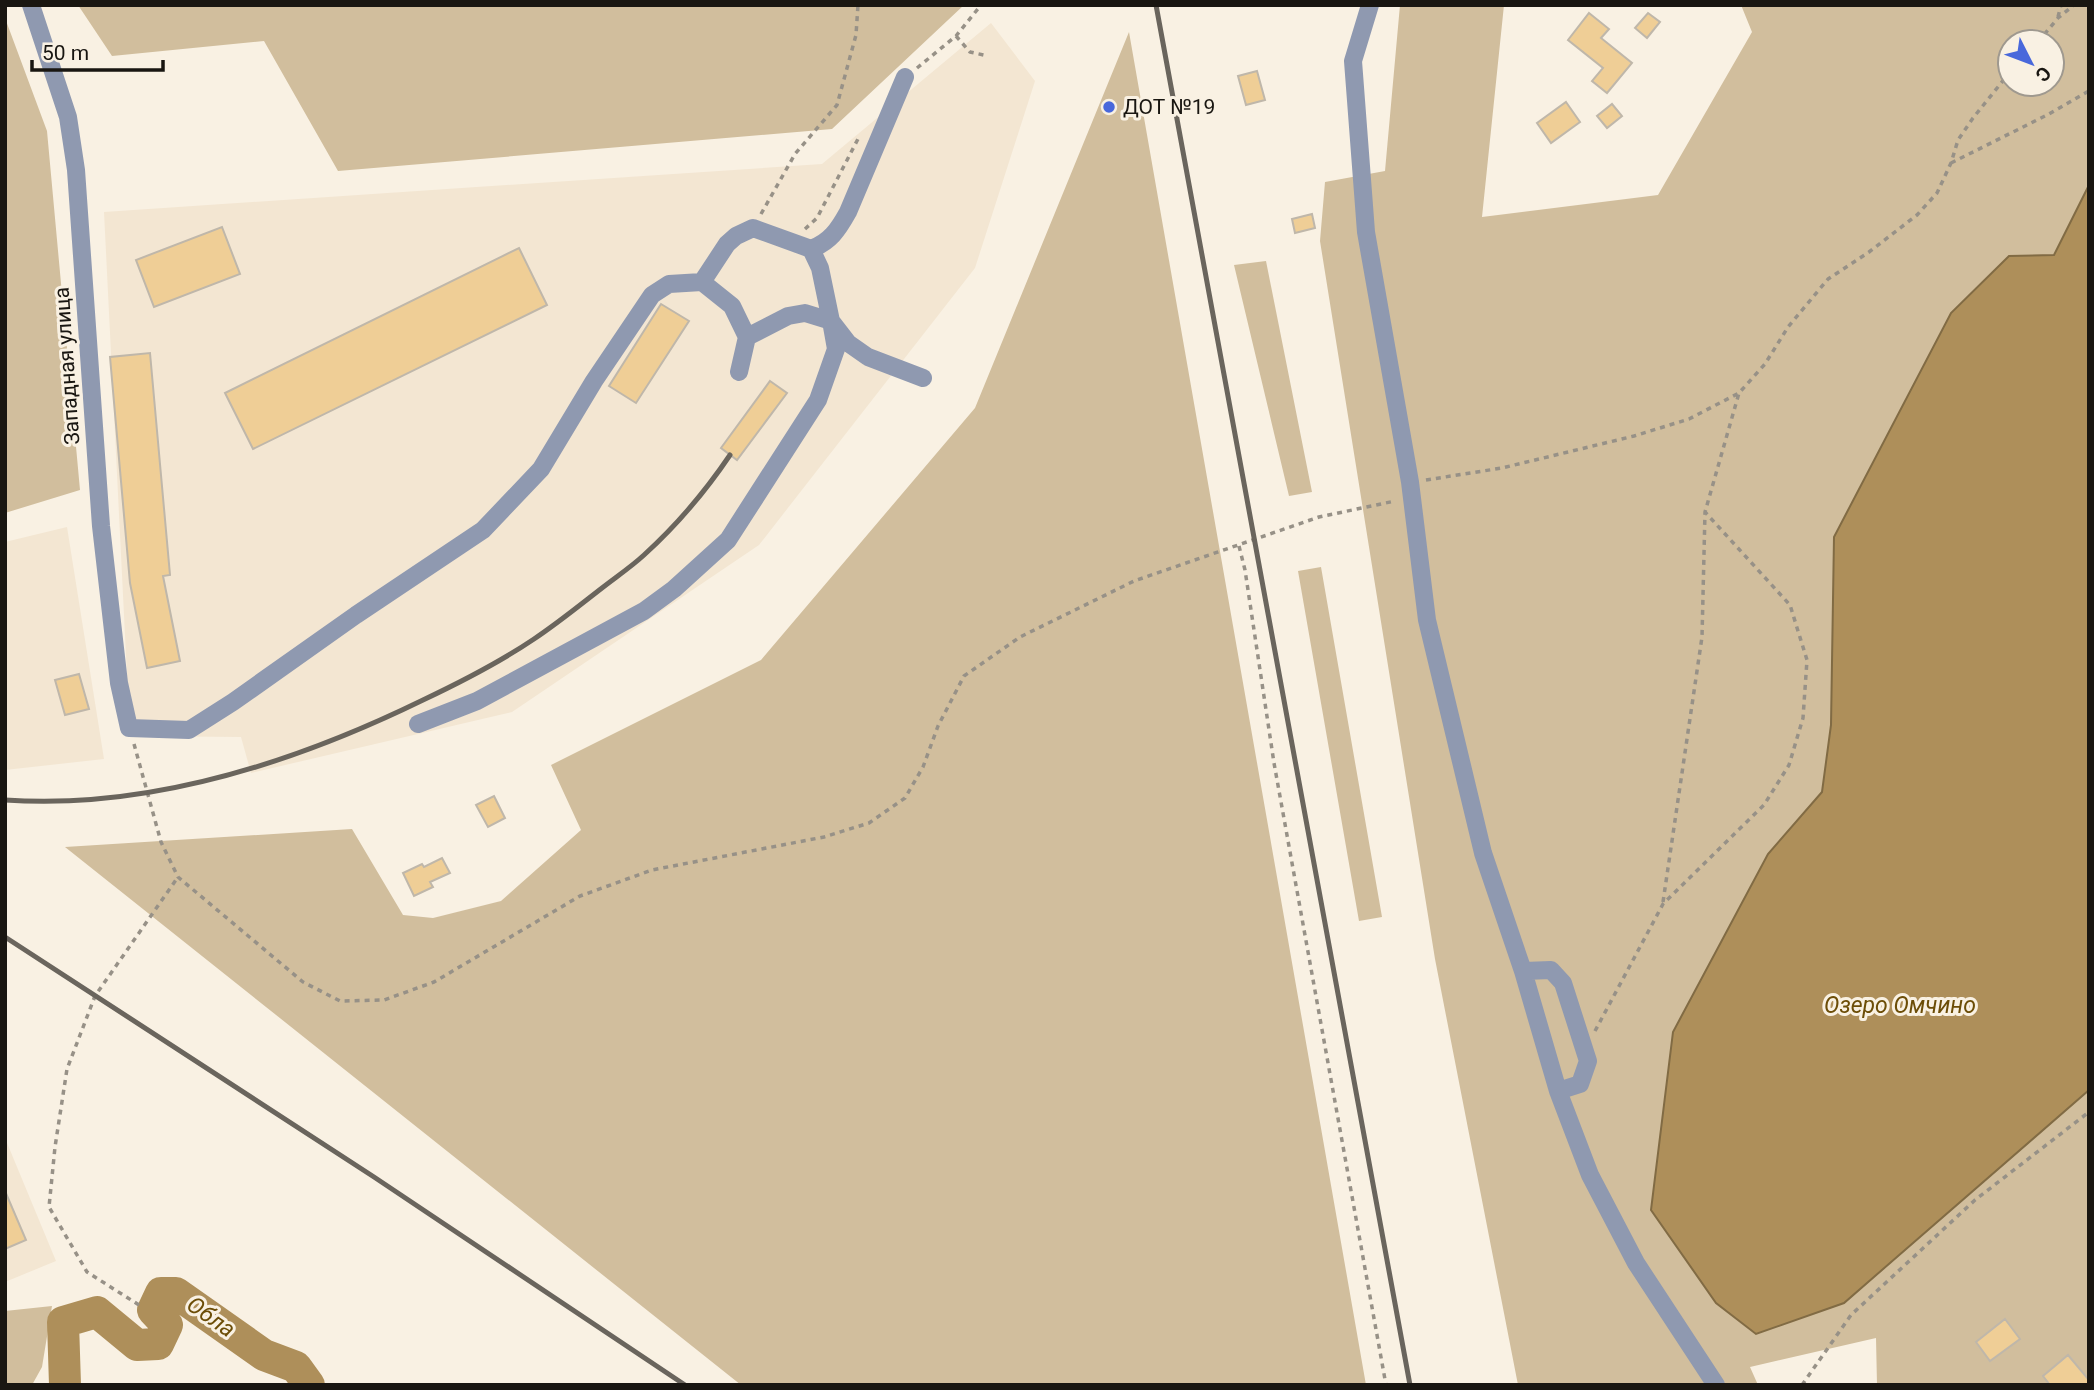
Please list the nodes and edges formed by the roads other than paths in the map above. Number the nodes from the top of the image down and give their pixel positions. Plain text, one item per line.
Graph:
1 (30, 5) edge
2 (1370, 5) edge
3 (905, 77) dead end
4 (811, 249) junction
5 (702, 282) junction
6 (831, 321) junction
7 (747, 337) junction
8 (739, 372) dead end
9 (923, 378) dead end
10 (418, 724) dead end
11 (1522, 971) junction
12 (1558, 1091) junction
13 (1716, 1385) edge

1 - 5 street, Западная улица
2 - 11 street
3 - 4 street
4 - 5 street
4 - 6 street
5 - 7 street
6 - 7 street
6 - 9 street
6 - 10 street
7 - 8 street
11 - 12 street
11 - 12 street
12 - 13 street

